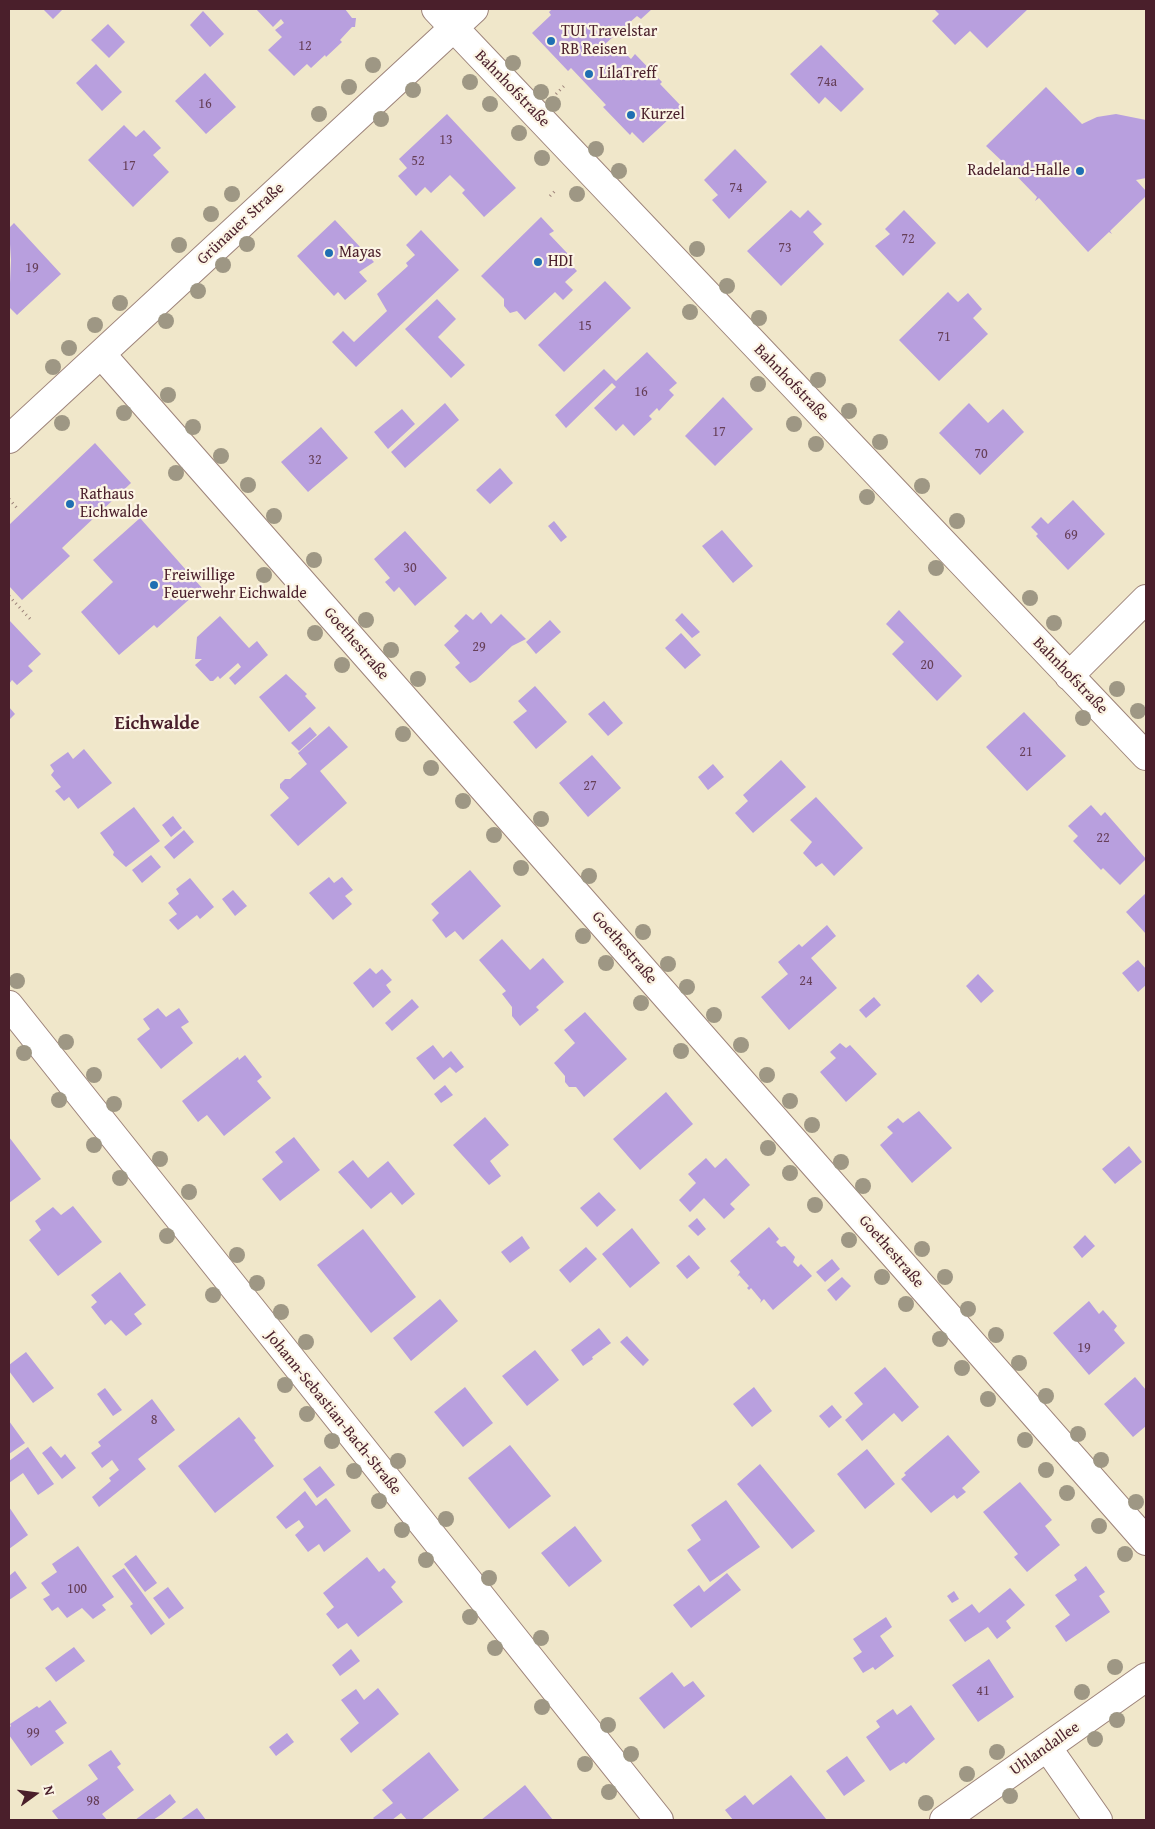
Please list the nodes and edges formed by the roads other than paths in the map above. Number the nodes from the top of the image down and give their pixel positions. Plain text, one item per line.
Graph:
1 (474, 9) edge
2 (445, 18) edge
3 (101, 354) junction
4 (9, 439) edge
5 (1146, 599) edge
6 (1069, 676) junction
7 (1146, 756) edge
8 (9, 1005) edge
9 (1146, 1541) edge
10 (1146, 1677) edge
11 (1047, 1747) junction
12 (659, 1820) edge
13 (944, 1820) edge
14 (1098, 1820) edge

1 - 2 street, Grünauer Straße
2 - 3 street, Grünauer Straße
2 - 6 street, Bahnhofstraße
3 - 4 street, Grünauer Straße
3 - 9 street, Goethestraße
5 - 6 street
6 - 7 street, Bahnhofstraße
8 - 12 street, Johann-Sebastian-Bach-Straße
10 - 11 street, Uhlandallee
11 - 13 street, Uhlandallee
11 - 14 street

